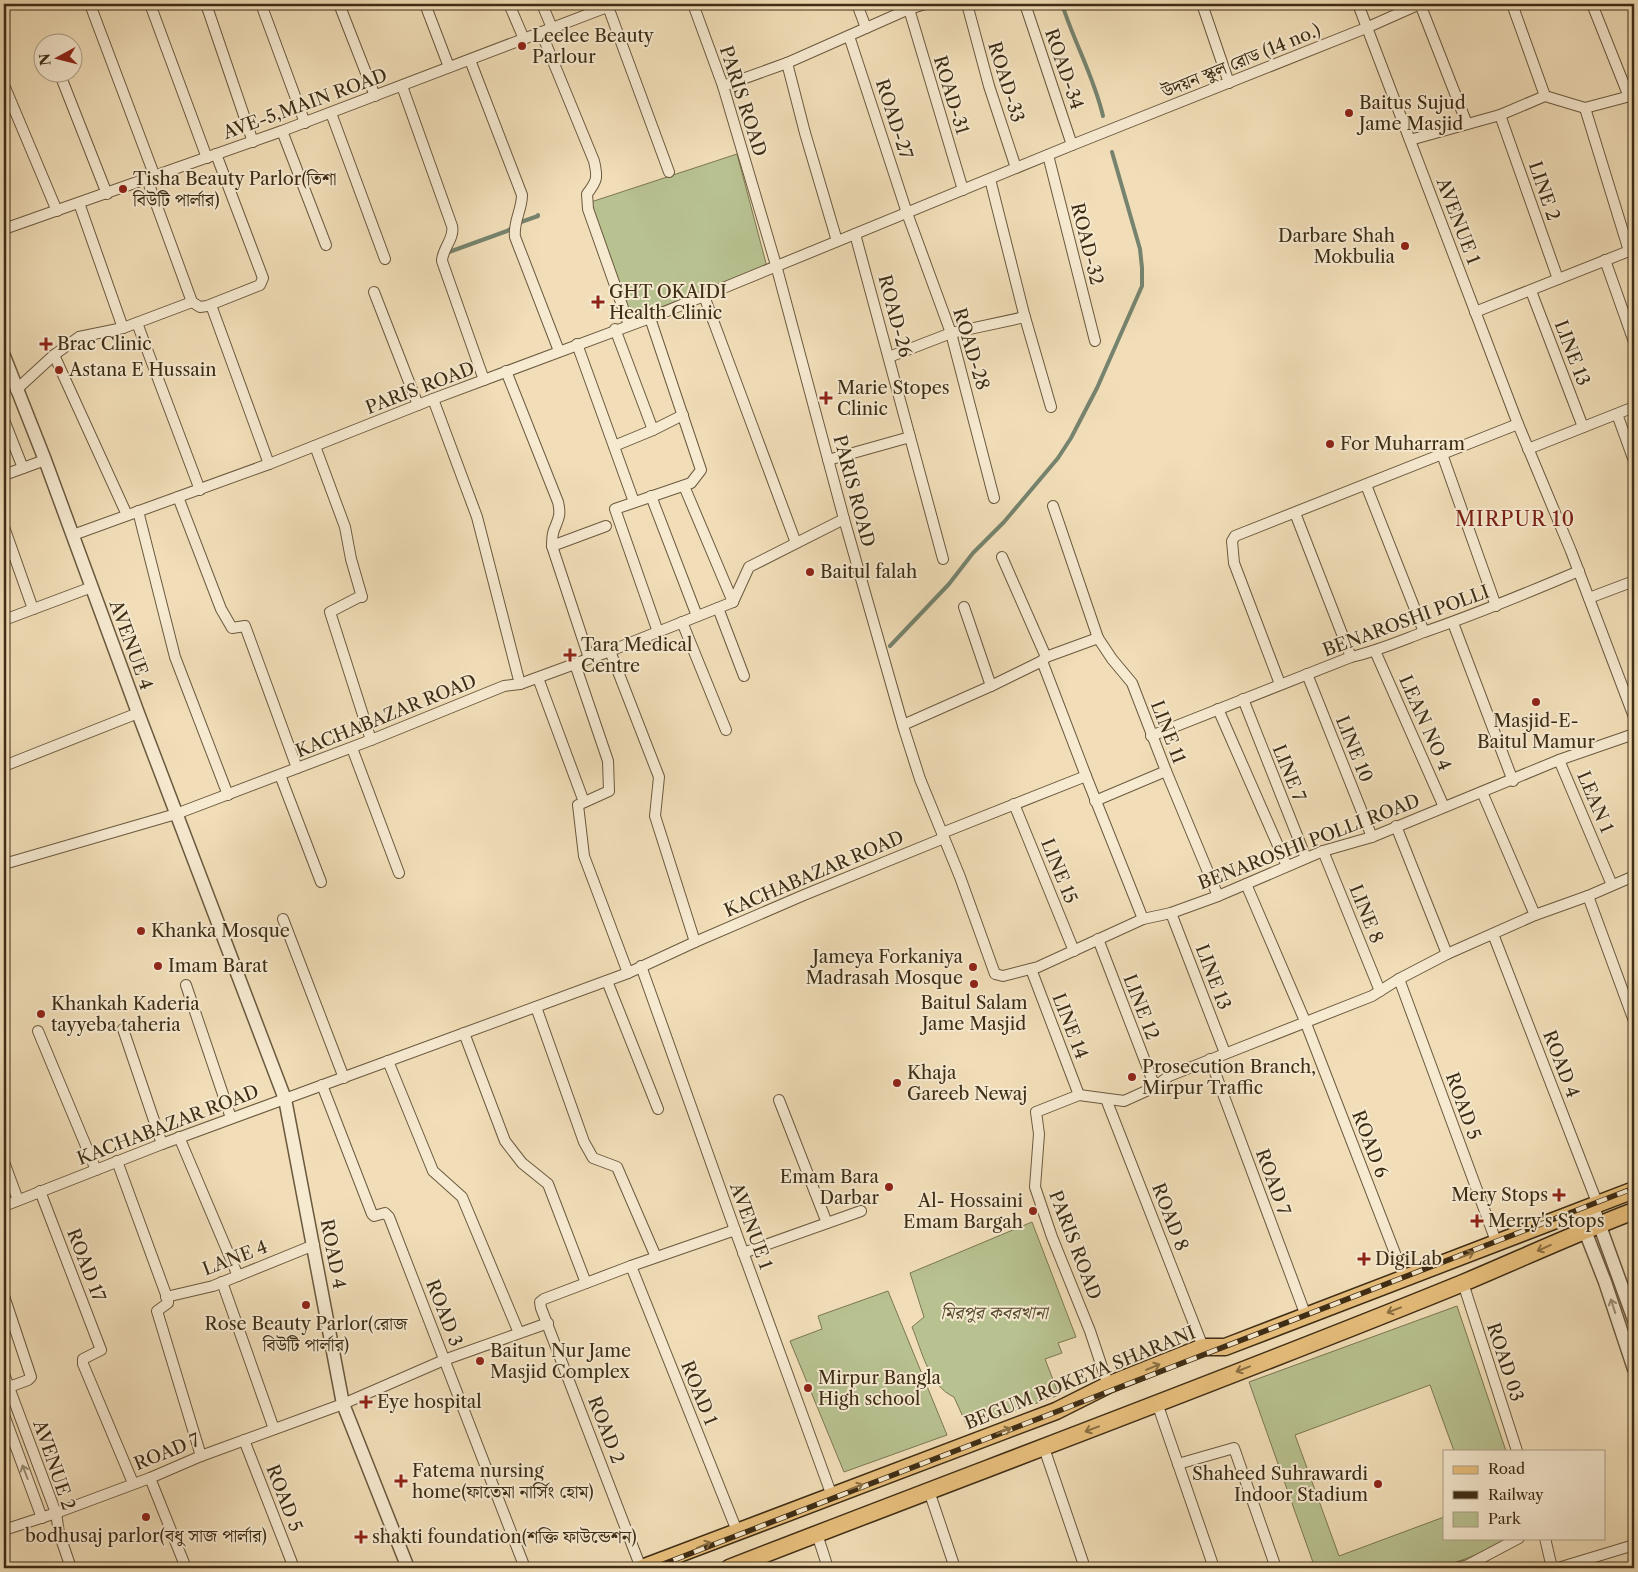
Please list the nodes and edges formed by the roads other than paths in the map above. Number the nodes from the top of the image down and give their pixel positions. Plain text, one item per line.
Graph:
1 (150, 4) edge
2 (206, 4) edge
3 (261, 4) edge
4 (339, 4) edge
5 (425, 4) edge
6 (509, 4) edge
7 (542, 4) edge
8 (693, 4) edge
9 (857, 4) edge
10 (925, 4) edge
11 (967, 4) edge
12 (1025, 4) edge
13 (1202, 4) edge
14 (1358, 4) edge
15 (1420, 4) edge
16 (1512, 4) edge
17 (1592, 4) edge
18 (610, 5) edge
19 (91, 7) dead end
20 (909, 9) junction
21 (552, 28) junction
22 (866, 28) junction
23 (1366, 28) junction
24 (542, 32) junction
25 (849, 36) junction
26 (524, 38) junction
27 (470, 60) junction
28 (787, 63) junction
29 (449, 68) junction
30 (63, 82) edge
31 (1229, 83) junction
32 (4, 85) edge
33 (402, 86) junction
34 (723, 86) junction
35 (375, 96) junction
36 (1545, 96) junction
37 (1632, 96) edge
38 (1585, 108) junction
39 (331, 113) junction
40 (1500, 114) junction
41 (305, 122) junction
42 (1467, 124) junction
43 (282, 131) junction
44 (1410, 140) junction
45 (253, 142) junction
46 (1072, 145) junction
47 (1048, 155) junction
48 (212, 156) junction
49 (1016, 168) junction
50 (669, 172) dead end
51 (151, 178) junction
52 (990, 179) junction
53 (963, 190) junction
54 (107, 194) junction
55 (79, 203) junction
56 (57, 211) junction
57 (907, 212) junction
58 (4, 229) edge
59 (855, 234) junction
60 (837, 241) junction
61 (326, 245) dead end
62 (1632, 250) edge
63 (385, 259) dead end
64 (1605, 260) junction
65 (776, 266) junction
66 (1558, 279) junction
67 (1530, 291) junction
68 (374, 292) dead end
69 (704, 296) junction
70 (192, 302) junction
71 (210, 305) junction
72 (1475, 312) junction
73 (1025, 317) junction
74 (650, 318) junction
75 (137, 323) junction
76 (629, 325) junction
77 (123, 328) junction
78 (616, 329) junction
79 (951, 333) junction
80 (1094, 341) dead end
81 (1634, 342) edge
82 (577, 344) junction
83 (559, 351) junction
84 (54, 355) junction
85 (4, 356) edge
86 (889, 358) junction
87 (506, 371) junction
88 (484, 380) junction
89 (16, 390) junction
90 (433, 400) junction
91 (418, 405) junction
92 (1051, 407) dead end
93 (1634, 407) edge
94 (1618, 414) junction
95 (683, 415) junction
96 (4, 420) edge
97 (1518, 424) junction
98 (1583, 427) junction
99 (653, 430) junction
100 (910, 437) junction
101 (315, 446) junction
102 (614, 446) junction
103 (1528, 449) junction
104 (1442, 454) junction
105 (45, 460) junction
106 (828, 460) junction
107 (1634, 461) edge
108 (269, 464) junction
109 (23, 468) junction
110 (4, 475) edge
111 (1366, 485) junction
112 (684, 486) junction
113 (200, 490) junction
114 (651, 496) junction
115 (178, 497) junction
116 (994, 498) dead end
117 (634, 502) junction
118 (1053, 506) dead end
119 (138, 511) junction
120 (1294, 513) junction
121 (127, 515) junction
122 (844, 519) junction
123 (606, 526) dead end
124 (4, 527) edge
125 (73, 535) junction
126 (796, 543) junction
127 (552, 546) junction
128 (1002, 557) dead end
129 (943, 559) dead end
130 (1579, 571) junction
131 (1634, 581) edge
132 (92, 587) junction
133 (1589, 598) junction
134 (733, 602) junction
135 (1496, 606) junction
136 (964, 607) dead end
137 (718, 608) junction
138 (32, 609) junction
139 (697, 616) junction
140 (4, 620) edge
141 (682, 622) junction
142 (1453, 623) junction
143 (658, 632) junction
144 (1424, 632) junction
145 (1098, 638) junction
146 (610, 651) junction
147 (1375, 651) junction
148 (1351, 657) junction
149 (589, 658) junction
150 (1044, 659) junction
151 (575, 664) junction
152 (1307, 674) junction
153 (744, 676) dead end
154 (538, 678) junction
155 (520, 684) junction
156 (1280, 684) junction
157 (991, 686) junction
158 (1243, 699) junction
159 (1218, 709) junction
160 (138, 713) junction
161 (1634, 717) edge
162 (903, 725) junction
163 (726, 730) dead end
164 (1634, 734) edge
165 (1151, 736) junction
166 (371, 740) junction
167 (352, 748) junction
168 (1559, 760) junction
169 (4, 766) edge
170 (297, 768) junction
171 (1166, 771) junction
172 (280, 775) junction
173 (1086, 776) junction
174 (1513, 780) junction
175 (1482, 792) junction
176 (228, 795) junction
177 (1095, 801) junction
178 (584, 802) junction
179 (1014, 804) junction
180 (1444, 807) junction
181 (176, 814) junction
182 (1396, 826) junction
183 (943, 835) junction
184 (1372, 837) junction
185 (1322, 851) junction
186 (1306, 858) junction
187 (4, 864) edge
188 (1287, 866) junction
189 (400, 873) dead end
190 (1634, 876) edge
191 (321, 882) dead end
192 (1246, 884) junction
193 (1612, 884) junction
194 (1218, 896) junction
195 (1588, 896) junction
196 (1171, 913) junction
197 (1535, 915) junction
198 (282, 919) dead end
199 (1143, 920) junction
200 (1493, 934) junction
201 (1098, 939) junction
202 (696, 942) junction
203 (1074, 950) junction
204 (1447, 954) junction
205 (640, 966) junction
206 (1031, 968) junction
207 (628, 973) junction
208 (994, 974) joint
209 (1399, 979) junction
210 (607, 981) junction
211 (186, 985) dead end
212 (1380, 990) junction
213 (536, 1007) junction
214 (1305, 1021) junction
215 (1634, 1021) edge
216 (123, 1029) dead end
217 (38, 1031) dead end
218 (464, 1033) junction
219 (1225, 1053) junction
220 (1210, 1059) junction
221 (388, 1061) junction
222 (344, 1078) junction
223 (322, 1085) junction
224 (1154, 1087) junction
225 (1079, 1095) junction
226 (286, 1099) junction
227 (1106, 1099) junction
228 (779, 1100) dead end
229 (658, 1109) dead end
230 (230, 1118) junction
231 (179, 1137) junction
232 (162, 1144) junction
233 (117, 1161) junction
234 (4, 1162) edge
235 (96, 1170) junction
236 (1634, 1190) edge
237 (40, 1191) junction
238 (18, 1200) junction
239 (4, 1206) edge
240 (1596, 1206) junction
241 (861, 1211) dead end
242 (1634, 1211) edge
243 (1578, 1213) junction
244 (827, 1223) junction
245 (1600, 1224) junction
246 (734, 1230) junction
247 (1587, 1236) junction
248 (1496, 1244) junction
249 (314, 1246) junction
250 (743, 1253) junction
251 (656, 1257) junction
252 (631, 1266) junction
253 (238, 1276) junction
254 (1405, 1278) junction
255 (222, 1282) junction
256 (586, 1283) junction
257 (1463, 1283) junction
258 (4, 1296) edge
259 (166, 1297) junction
260 (1306, 1316) junction
261 (1634, 1320) edge
262 (548, 1323) junction
263 (519, 1333) junction
264 (1203, 1347) junction
265 (444, 1360) junction
266 (1634, 1369) edge
267 (4, 1374) edge
268 (1108, 1385) junction
269 (6, 1388) edge
270 (343, 1404) junction
271 (1156, 1404) junction
272 (4, 1414) edge
273 (274, 1429) junction
274 (244, 1440) junction
275 (1044, 1448) junction
276 (1517, 1450) edge
277 (201, 1456) junction
278 (1178, 1464) junction
279 (150, 1478) junction
280 (133, 1483) junction
281 (929, 1491) junction
282 (832, 1496) junction
283 (56, 1513) junction
284 (42, 1518) junction
285 (4, 1530) edge
286 (737, 1532) junction
287 (817, 1534) junction
288 (1516, 1540) edge
289 (1545, 1540) edge
290 (1634, 1545) edge
291 (1469, 1567) edge
292 (71, 1568) edge
293 (186, 1568) edge
294 (294, 1568) edge
295 (408, 1568) edge
296 (525, 1568) edge
297 (642, 1568) edge
298 (729, 1568) edge
299 (828, 1568) edge
300 (955, 1568) edge
301 (1085, 1568) edge
302 (1214, 1568) edge
303 (1276, 1568) edge
304 (1456, 1568) edge
305 (1552, 1568) edge
306 (1558, 1568) edge

1 - 48 street
2 - 45 street
3 - 41 street
4 - 35 street
5 - 29 street
6 - 26 street
7 - 21 street
8 - 34 street, PARIS ROAD
9 - 22 street
10 - 20 street
11 - 49 street, ROAD-33
12 - 46 street, ROAD-34
13 - 31 street
14 - 23 street, AVENUE 1
15 - 23 street, উদয়ন স্কুল রোড (14 no.)
15 - 42 street
16 - 36 street
17 - 37 street
18 - 21 street, AVE-5,MAIN ROAD
18 - 50 street
19 - 51 street
20 - 22 street
20 - 53 street, ROAD-31
21 - 24 street, AVE-5,MAIN ROAD
22 - 25 street
23 - 31 street, উদয়ন স্কুল রোড (14 no.)
23 - 44 street, AVENUE 1
24 - 26 street, AVE-5,MAIN ROAD
24 - 76 street
25 - 28 street
25 - 57 street, ROAD-27
26 - 27 street, AVE-5,MAIN ROAD
27 - 29 street, AVE-5,MAIN ROAD
27 - 83 street
28 - 34 street
28 - 60 street
29 - 33 street, AVE-5,MAIN ROAD
30 - 54 street
31 - 46 street, উদয়ন স্কুল রোড (14 no.)
32 - 56 street
33 - 35 street, AVE-5,MAIN ROAD
33 - 88 street
34 - 65 street, PARIS ROAD
35 - 39 street, AVE-5,MAIN ROAD
36 - 38 street
36 - 40 street
37 - 38 street
38 - 62 street
39 - 41 street, AVE-5,MAIN ROAD
39 - 63 street
40 - 42 street
40 - 66 street, LINE 2
41 - 43 street, AVE-5,MAIN ROAD
42 - 44 street
43 - 45 street, AVE-5,MAIN ROAD
43 - 61 street
44 - 72 street, AVENUE 1
45 - 48 street, AVE-5,MAIN ROAD
46 - 47 street, PARIS ROAD
47 - 49 street, PARIS ROAD
47 - 80 street, ROAD-32
48 - 51 street, AVE-5,MAIN ROAD
48 - 71 street
49 - 52 street, PARIS ROAD
51 - 54 street, AVE-5,MAIN ROAD
51 - 70 street
52 - 53 street, PARIS ROAD
52 - 73 street
53 - 57 street, PARIS ROAD
54 - 55 street, AVE-5,MAIN ROAD
55 - 56 street, AVE-5,MAIN ROAD
55 - 77 street
56 - 58 street, AVE-5,MAIN ROAD
57 - 59 street, PARIS ROAD
57 - 79 street, ROAD-28
59 - 60 street, PARIS ROAD
59 - 86 street, ROAD-26
60 - 65 street, PARIS ROAD
62 - 64 street
64 - 66 street
64 - 81 street
65 - 69 street, PARIS ROAD
65 - 106 street, PARIS ROAD
66 - 67 street
67 - 72 street
67 - 98 street, LINE 13
68 - 91 street
69 - 74 street, PARIS ROAD
69 - 126 street
70 - 71 street
70 - 75 street
71 - 108 street
72 - 97 street, AVENUE 1
73 - 79 street
73 - 92 street
74 - 76 street, PARIS ROAD
74 - 95 street
75 - 77 street
75 - 113 street
76 - 78 street, PARIS ROAD
77 - 84 street
78 - 82 street, PARIS ROAD
78 - 99 street
79 - 86 street
79 - 116 street, ROAD-28
82 - 83 street, PARIS ROAD
82 - 102 street
83 - 87 street, PARIS ROAD
84 - 89 street
84 - 121 street
85 - 89 street, AVENUE 4
86 - 100 street, ROAD-26
87 - 88 street, PARIS ROAD
87 - 127 street
88 - 90 street, PARIS ROAD
89 - 105 street, AVENUE 4
90 - 91 street, PARIS ROAD
90 - 155 street
91 - 101 street, PARIS ROAD
93 - 94 street
94 - 98 street
94 - 107 street
95 - 99 street
95 - 112 street
96 - 109 street
97 - 103 street, AVENUE 1
97 - 104 street
98 - 103 street
99 - 102 street
100 - 106 street
100 - 129 street, ROAD-26
101 - 108 street, PARIS ROAD
101 - 166 street
102 - 117 street
103 - 130 street, AVENUE 1
104 - 111 street
104 - 135 street
105 - 109 street
105 - 125 street, AVENUE 4
106 - 122 street, PARIS ROAD
108 - 113 street, PARIS ROAD
109 - 110 street
111 - 120 street
111 - 144 street
112 - 114 street
112 - 134 street
113 - 115 street, PARIS ROAD
114 - 117 street
114 - 139 street
115 - 119 street, PARIS ROAD
115 - 170 street
117 - 143 street
118 - 145 street
119 - 121 street, PARIS ROAD
119 - 176 street
120 - 148 street
120 - 156 street
121 - 125 street, PARIS ROAD
122 - 126 street
122 - 162 street, PARIS ROAD
123 - 127 street
124 - 138 street
125 - 132 street, AVENUE 4
126 - 134 street
127 - 149 street
128 - 150 street
130 - 133 street, AVENUE 1
130 - 135 street, BENAROSHI POLLI
131 - 133 street
132 - 138 street
132 - 160 street, AVENUE 4
133 - 161 street, AVENUE 1
134 - 137 street, KACHABAZAR ROAD
135 - 142 street, BENAROSHI POLLI
136 - 157 street
137 - 139 street, KACHABAZAR ROAD
137 - 153 street
138 - 140 street
139 - 141 street, KACHABAZAR ROAD
141 - 143 street, KACHABAZAR ROAD
141 - 163 street
142 - 144 street, BENAROSHI POLLI
142 - 174 street
143 - 146 street, KACHABAZAR ROAD
144 - 147 street, BENAROSHI POLLI
145 - 150 street
145 - 165 street, LINE 11
146 - 149 street, KACHABAZAR ROAD
146 - 202 street
147 - 148 street, BENAROSHI POLLI
147 - 180 street, LEAN NO 4
148 - 152 street, BENAROSHI POLLI
149 - 151 street, KACHABAZAR ROAD
150 - 157 street
150 - 173 street
151 - 154 street, KACHABAZAR ROAD
151 - 178 street
152 - 156 street, BENAROSHI POLLI
152 - 184 street, LINE 10
154 - 155 street, KACHABAZAR ROAD
154 - 178 street
155 - 166 street, KACHABAZAR ROAD
156 - 158 street, BENAROSHI POLLI
157 - 162 street
158 - 159 street, BENAROSHI POLLI
158 - 186 street, LINE 7
159 - 165 street, BENAROSHI POLLI
159 - 188 street
160 - 169 street
160 - 181 street, AVENUE 4
162 - 183 street, PARIS ROAD
164 - 168 street, BENAROSHI POLLI ROAD
165 - 171 street, LINE 11
166 - 167 street, KACHABAZAR ROAD
167 - 170 street, KACHABAZAR ROAD
167 - 189 street
168 - 174 street, BENAROSHI POLLI ROAD
168 - 193 street, LEAN 1
170 - 172 street, KACHABAZAR ROAD
171 - 177 street
171 - 194 street, LINE 11
172 - 176 street, KACHABAZAR ROAD
172 - 191 street, KACHABAZAR ROAD
173 - 177 street
173 - 179 street, KACHABAZAR ROAD
174 - 175 street, BENAROSHI POLLI ROAD
175 - 180 street, BENAROSHI POLLI ROAD
175 - 197 street
176 - 181 street, KACHABAZAR ROAD
177 - 199 street
178 - 207 street
179 - 183 street, KACHABAZAR ROAD
179 - 203 street, LINE 15
180 - 182 street, BENAROSHI POLLI ROAD
181 - 187 street, KACHABAZAR ROAD
181 - 226 street, AVENUE 4
182 - 184 street, BENAROSHI POLLI ROAD
182 - 204 street
183 - 202 street, KACHABAZAR ROAD
183 - 208 street, PARIS ROAD
184 - 185 street, BENAROSHI POLLI ROAD
185 - 186 street, BENAROSHI POLLI ROAD
185 - 212 street, LINE 8
186 - 188 street, BENAROSHI POLLI ROAD
188 - 192 street, BENAROSHI POLLI ROAD
190 - 193 street
192 - 194 street, BENAROSHI POLLI ROAD
192 - 214 street
193 - 195 street
194 - 196 street, BENAROSHI POLLI ROAD
195 - 197 street
195 - 215 street
196 - 199 street, BENAROSHI POLLI ROAD
196 - 219 street, LINE 13
197 - 200 street
198 - 222 street
199 - 201 street, BENAROSHI POLLI ROAD
200 - 204 street
200 - 240 street, ROAD 4
201 - 203 street, BENAROSHI POLLI ROAD
201 - 224 street, LINE 12
202 - 205 street, KACHABAZAR ROAD
203 - 206 street, BENAROSHI POLLI ROAD
204 - 209 street
205 - 207 street, KACHABAZAR ROAD
205 - 246 street, AVENUE 1
206 - 208 street, BENAROSHI POLLI ROAD
206 - 225 street, LINE 14
207 - 210 street, KACHABAZAR ROAD
209 - 212 street
209 - 248 street, ROAD 5
210 - 213 street, KACHABAZAR ROAD
210 - 229 street
211 - 230 street
212 - 214 street
213 - 218 street, KACHABAZAR ROAD
213 - 251 street
214 - 219 street
214 - 254 street, ROAD 6
216 - 232 street
217 - 235 street
218 - 221 street, KACHABAZAR ROAD
218 - 256 street
219 - 220 street
220 - 224 street
220 - 260 street, ROAD 7
221 - 222 street, KACHABAZAR ROAD
221 - 263 street
222 - 223 street, KACHABAZAR ROAD
223 - 226 street, KACHABAZAR ROAD
223 - 265 street, ROAD 3
224 - 227 street
225 - 227 street
225 - 268 street, PARIS ROAD
226 - 230 street, KACHABAZAR ROAD
226 - 249 street, ROAD 4
227 - 264 street, ROAD 8
228 - 244 street
230 - 231 street, KACHABAZAR ROAD
231 - 232 street, KACHABAZAR ROAD
231 - 253 street
232 - 233 street, KACHABAZAR ROAD
233 - 235 street, KACHABAZAR ROAD
233 - 259 street
234 - 238 street
235 - 237 street, KACHABAZAR ROAD
236 - 240 main road
237 - 238 street, KACHABAZAR ROAD
237 - 280 street, ROAD 17
238 - 239 street, KACHABAZAR ROAD
240 - 243 main road, BEGUM ROKEYA SHARANI
240 - 245 street
241 - 244 street
242 - 245 main road
243 - 247 street
243 - 248 main road, BEGUM ROKEYA SHARANI
244 - 250 street
245 - 247 main road
245 - 261 street
246 - 250 street, AVENUE 1
246 - 251 street
247 -> 257 main road
266 -> 247 street
254 -> 248 main road, BEGUM ROKEYA SHARANI
249 - 253 street, LANE 4
249 - 270 street, ROAD 4
250 - 282 street, AVENUE 1
251 - 252 street
252 - 256 street
252 - 286 street, ROAD 1
253 - 255 street, LANE 4
254 - 260 main road, BEGUM ROKEYA SHARANI
255 - 259 street, LANE 4
255 - 273 street
256 - 262 street, ROAD 2
257 -> 271 main road
257 - 276 street, ROAD 03
258 - 269 street
259 - 277 street
260 - 264 main road, BEGUM ROKEYA SHARANI
262 - 263 street
262 - 297 street, ROAD 2
263 - 265 street
268 -> 264 main road, BEGUM ROKEYA SHARANI
265 - 270 street
265 - 296 street, ROAD 3
267 - 269 street, AVENUE 2
282 -> 268 main road, BEGUM ROKEYA SHARANI
269 - 283 street, AVENUE 2
270 - 273 street, ROAD 7
270 - 295 street, ROAD 4
271 -> 275 main road
271 - 278 street
284 -> 272 street, AVENUE 2
273 - 274 street, ROAD 7
274 - 277 street, ROAD 7
274 - 294 street, ROAD 5
275 - 281 main road
275 - 301 street
277 - 279 street, ROAD 7
278 - 302 street
278 - 303 street
279 - 280 street, ROAD 7
279 - 293 street
280 - 283 street, ROAD 7
281 - 287 main road
281 - 300 street
282 - 286 main road, BEGUM ROKEYA SHARANI
283 - 284 street, ROAD 7
283 - 292 street, AVENUE 2
284 - 285 street, ROAD 7
297 -> 286 main road, BEGUM ROKEYA SHARANI
287 - 298 main road
287 - 299 street
288 - 291 street
289 - 305 street
290 - 306 street
291 - 304 street

